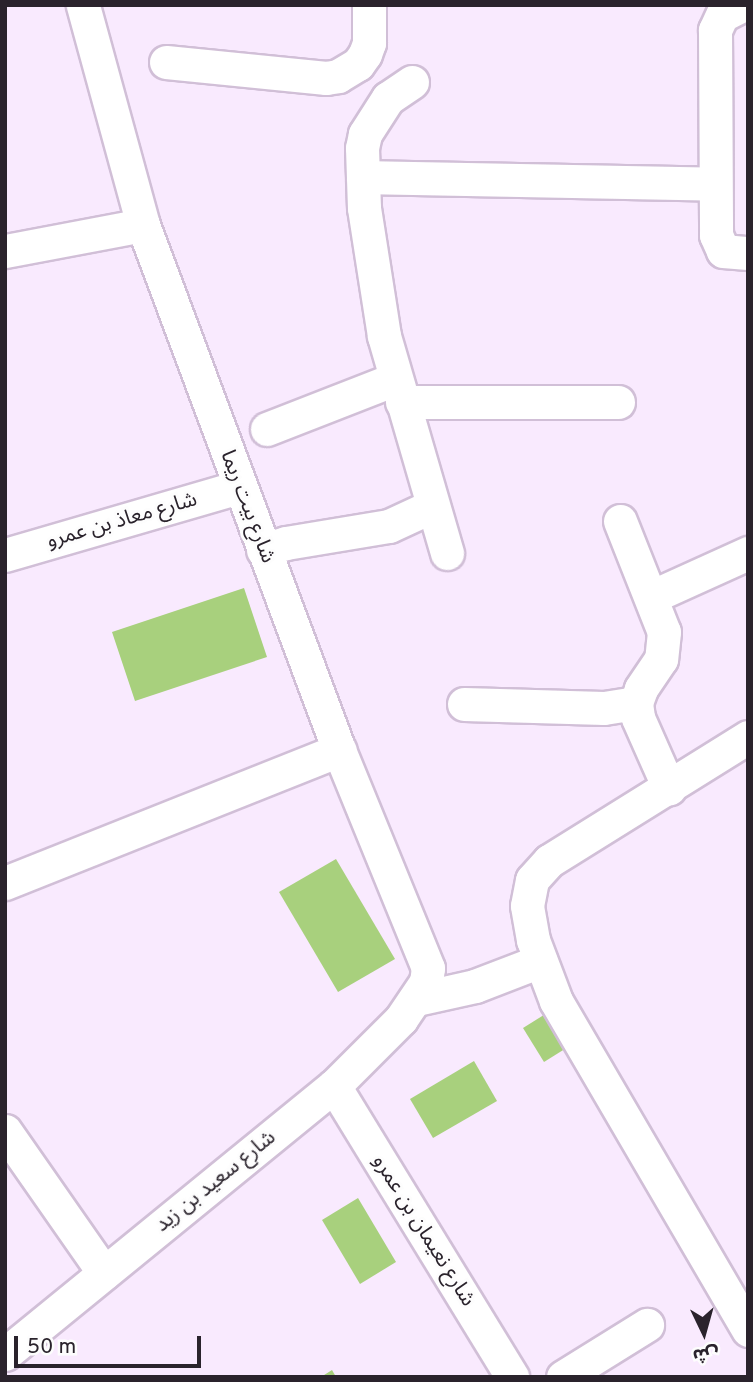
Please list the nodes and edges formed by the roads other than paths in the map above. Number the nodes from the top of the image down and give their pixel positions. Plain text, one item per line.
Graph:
1 (83, 5) edge
2 (369, 5) edge
3 (741, 5) edge
4 (166, 62) dead end
5 (412, 82) dead end
6 (363, 177) junction
7 (715, 184) junction
8 (143, 225) junction
9 (5, 251) edge
10 (748, 253) edge
11 (398, 391) junction
12 (618, 402) dead end
13 (267, 429) dead end
14 (239, 487) junction
15 (432, 506) junction
16 (620, 521) dead end
17 (263, 550) junction
18 (447, 553) dead end
19 (748, 553) edge
20 (5, 555) edge
21 (651, 597) junction
22 (636, 703) junction
23 (464, 704) dead end
24 (748, 737) edge
25 (339, 750) junction
26 (669, 788) junction
27 (5, 883) edge
28 (540, 961) junction
29 (417, 999) junction
30 (334, 1086) junction
31 (5, 1131) edge
32 (104, 1273) junction
33 (646, 1325) dead end
34 (748, 1330) edge
35 (5, 1354) edge
36 (512, 1377) edge
37 (563, 1377) edge

1 - 8 street, شارع بيت ريما
2 - 4 street
3 - 7 street
5 - 6 street
6 - 7 street
6 - 11 street
7 - 10 street
8 - 9 street
8 - 14 street, شارع بيت ريما
11 - 12 street
11 - 13 street
11 - 15 street
14 - 17 street, شارع بيت ريما
14 - 20 street, شارع معاذ بن عمرو
15 - 17 street
15 - 18 street
16 - 21 street
17 - 25 street, شارع بيت ريما
19 - 21 street
21 - 22 street
22 - 23 street
22 - 26 street
24 - 26 street
25 - 27 street
25 - 29 street, شارع بيت ريما
26 - 28 street
28 - 29 street
28 - 34 street
29 - 30 street, شارع سعيد بن زيد
30 - 32 street, شارع سعيد بن زيد
30 - 36 street, شارع نعيمان بن عمرو
31 - 32 street
32 - 35 street, شارع سعيد بن زيد
33 - 37 street

